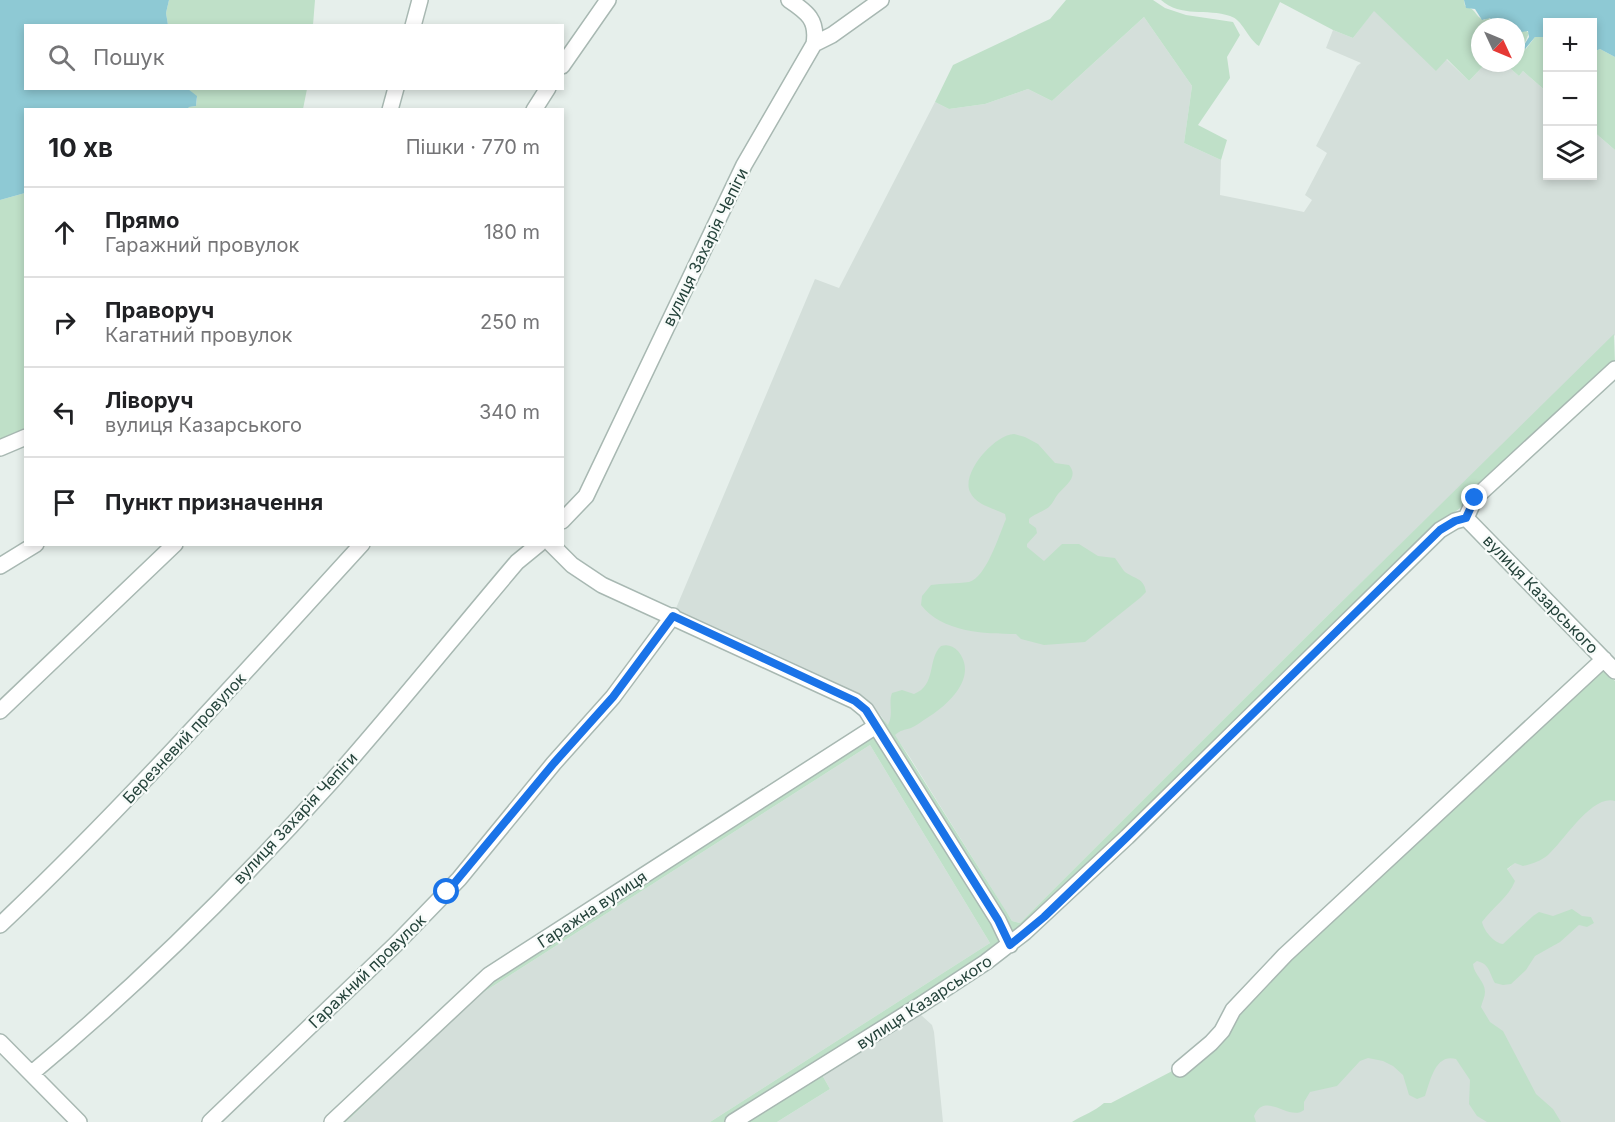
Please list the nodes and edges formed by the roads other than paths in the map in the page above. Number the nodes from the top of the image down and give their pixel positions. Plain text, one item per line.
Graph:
1 (420, 0) edge
2 (608, 0) edge
3 (789, 0) edge
4 (881, 0) edge
5 (414, 24) edge
6 (814, 44) junction
7 (564, 63) edge
8 (395, 90) edge
9 (547, 90) edge
10 (391, 108) edge
11 (535, 108) edge
12 (1615, 369) edge
13 (24, 438) edge
14 (0, 448) edge
15 (568, 504) edge
16 (1466, 518) junction
17 (33, 546) edge
18 (360, 546) edge
19 (537, 546) edge
20 (553, 546) edge
21 (166, 548) edge
22 (0, 566) edge
23 (673, 616) junction
24 (1604, 659) junction
25 (1615, 671) edge
26 (0, 711) edge
27 (876, 726) junction
28 (0, 926) edge
29 (1010, 945) junction
30 (0, 1042) edge
31 (1180, 1069) dead end
32 (32, 1073) junction
33 (79, 1122) edge
34 (210, 1122) edge
35 (332, 1122) edge
36 (733, 1122) edge

1 - 5 street
2 - 7 street
3 - 6 street
4 - 6 street
6 - 15 street, вулиця Захарія Чепіги
8 - 10 street
9 - 11 street
12 - 16 street
13 - 14 street
16 - 24 street, вулиця Казарського
16 - 29 street, вулиця Казарського
17 - 22 street
18 - 28 street, Березневий провулок
19 - 32 street, вулиця Захарія Чепіги
20 - 23 street
21 - 26 street
23 - 27 street
23 - 34 street, Гаражний провулок
24 - 25 street, вулиця Казарського
24 - 31 street
27 - 29 street
27 - 35 street, Гаражна вулиця
29 - 36 street, вулиця Казарського
30 - 32 street
32 - 33 street

